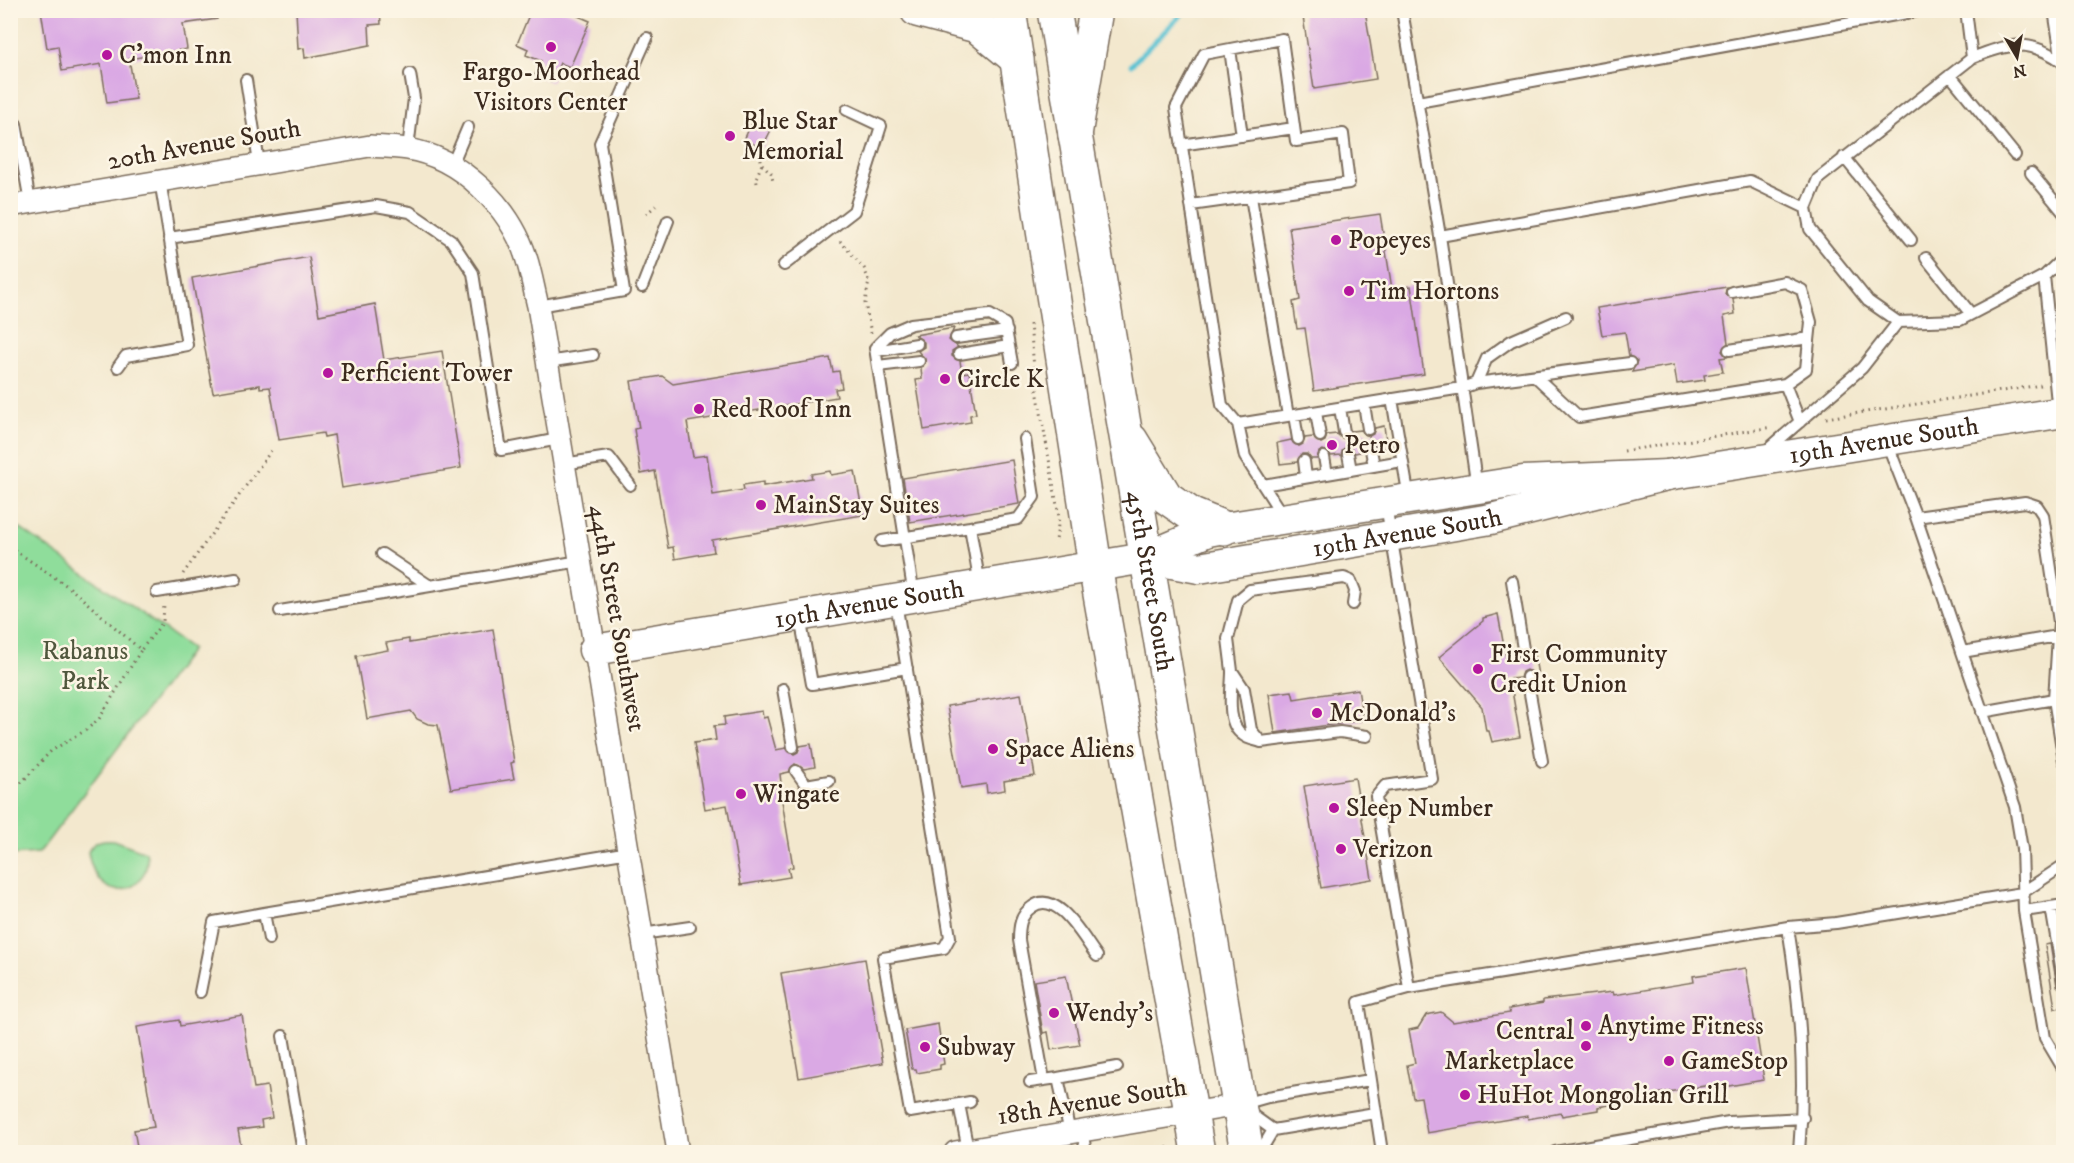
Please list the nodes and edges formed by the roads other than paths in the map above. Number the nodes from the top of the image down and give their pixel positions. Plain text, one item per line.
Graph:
1 (917, 10) edge
2 (1008, 10) edge
3 (1054, 10) edge
4 (1096, 10) edge
5 (1402, 10) edge
6 (1923, 10) edge
7 (1966, 10) edge
8 (2054, 10) edge
9 (647, 38) dead end
10 (1230, 49) junction
11 (1972, 58) junction
12 (1017, 59) junction
13 (2063, 62) edge
14 (410, 74) dead end
15 (1950, 75) junction
16 (246, 80) dead end
17 (1418, 102) junction
18 (847, 110) dead end
19 (16, 124) dead end
20 (468, 127) dead end
21 (1294, 128) junction
22 (1075, 135) junction
23 (1242, 136) junction
24 (1181, 145) junction
25 (408, 149) junction
26 (2015, 155) dead end
27 (1845, 157) junction
28 (259, 163) junction
29 (452, 167) junction
30 (2031, 173) dead end
31 (160, 180) junction
32 (1251, 197) junction
33 (20, 204) edge
34 (1191, 206) junction
35 (1806, 208) junction
36 (2064, 213) edge
37 (669, 221) dead end
38 (1440, 236) junction
39 (169, 238) junction
40 (1911, 240) dead end
41 (2064, 257) edge
42 (1926, 258) dead end
43 (784, 265) dead end
44 (2044, 276) junction
45 (642, 287) dead end
46 (1732, 292) dead end
47 (538, 306) junction
48 (1971, 314) junction
49 (1566, 317) dead end
50 (1898, 322) junction
51 (1006, 330) junction
52 (956, 338) dead end
53 (1809, 338) junction
54 (917, 344) dead end
55 (1009, 346) junction
56 (1729, 350) dead end
57 (876, 351) junction
58 (959, 354) dead end
59 (593, 355) dead end
60 (919, 361) dead end
61 (547, 362) junction
62 (1012, 363) dead end
63 (1630, 363) dead end
64 (878, 366) junction
65 (118, 367) dead end
66 (1536, 376) junction
67 (1476, 383) junction
68 (1785, 384) junction
69 (1462, 388) junction
70 (1392, 399) junction
71 (1364, 404) junction
72 (1340, 408) junction
73 (1316, 412) junction
74 (2061, 412) edge
75 (1291, 416) junction
76 (1800, 422) junction
77 (1238, 424) junction
78 (1123, 429) junction
79 (1368, 429) dead end
80 (1344, 432) dead end
81 (1320, 436) dead end
82 (559, 439) junction
83 (1025, 439) dead end
84 (1299, 439) dead end
85 (1886, 440) junction
86 (1371, 450) dead end
87 (1348, 454) dead end
88 (1324, 458) dead end
89 (1304, 460) dead end
90 (1402, 461) junction
91 (1755, 461) junction
92 (564, 464) junction
93 (1374, 466) junction
94 (1351, 470) junction
95 (1327, 474) junction
96 (1666, 475) junction
97 (1306, 477) junction
98 (630, 485) dead end
99 (1263, 485) junction
100 (1477, 488) junction
101 (1397, 500) junction
102 (1916, 517) junction
103 (1285, 518) junction
104 (970, 527) junction
105 (1224, 528) junction
106 (905, 537) junction
107 (1392, 537) junction
108 (882, 541) dead end
109 (382, 554) dead end
110 (1145, 558) junction
111 (580, 561) junction
112 (1095, 566) junction
113 (236, 579) dead end
114 (1512, 581) dead end
115 (980, 585) junction
116 (430, 586) junction
117 (157, 592) dead end
118 (905, 598) junction
119 (1353, 604) dead end
120 (280, 611) dead end
121 (800, 616) junction
122 (2058, 636) junction
123 (594, 650) junction
124 (1962, 652) junction
125 (1524, 655) dead end
126 (907, 668) junction
127 (1232, 671) junction
128 (1527, 677) dead end
129 (783, 689) dead end
130 (2054, 699) junction
131 (1982, 712) junction
132 (1367, 736) dead end
133 (1261, 742) junction
134 (793, 747) dead end
135 (1542, 761) dead end
136 (2064, 761) edge
137 (796, 771) dead end
138 (829, 781) dead end
139 (629, 852) junction
140 (2064, 865) edge
141 (2022, 893) junction
142 (2064, 905) edge
143 (2051, 907) junction
144 (2024, 911) junction
145 (264, 913) junction
146 (690, 927) dead end
147 (1788, 927) junction
148 (642, 934) junction
149 (269, 939) dead end
150 (1097, 956) dead end
151 (2064, 984) edge
152 (1409, 988) junction
153 (200, 992) dead end
154 (283, 1036) dead end
155 (1117, 1067) dead end
156 (2063, 1068) edge
157 (1058, 1077) junction
158 (1044, 1080) junction
159 (1370, 1080) junction
160 (1030, 1082) dead end
161 (1239, 1105) junction
162 (1192, 1113) junction
163 (1375, 1113) junction
164 (1803, 1118) junction
165 (1273, 1130) junction
166 (1076, 1132) junction
167 (1189, 1149) edge
168 (962, 1151) edge
169 (303, 1152) edge
170 (678, 1152) edge
171 (1086, 1152) edge
172 (1247, 1152) edge
173 (1260, 1152) edge
174 (1382, 1152) edge
175 (1555, 1152) edge
176 (1799, 1152) edge

1 - 12 main road
2 - 12 main road, 45th Street South
3 - 22 main road, 45th Street South
4 - 22 main road
5 - 17 lane
6 - 17 lane
7 - 11 lane
8 - 13 lane
9 - 47 lane
10 - 21 lane
10 - 23 lane
10 - 24 lane
11 - 13 lane
11 - 15 lane
12 - 112 main road, 45th Street South
14 - 25 lane
15 - 26 lane
15 - 27 lane
16 - 28 lane
17 - 38 lane
18 - 43 lane
19 - 33 lane
20 - 29 lane
21 - 23 lane
21 - 32 lane
22 - 78 main road, 45th Street South
23 - 24 lane
24 - 34 lane
25 - 28 street, 20th Avenue South
25 - 29 street, 44th Street Southwest
27 - 35 lane
27 - 40 lane
28 - 31 street, 20th Avenue South
29 - 47 street, 44th Street Southwest
30 - 36 lane
31 - 33 street, 20th Avenue South
31 - 39 lane
32 - 34 lane
32 - 75 lane
34 - 77 lane
35 - 38 lane
35 - 50 lane
37 - 45 lane
38 - 69 lane
39 - 65 lane
39 - 82 lane
41 - 44 lane
42 - 48 lane
44 - 48 lane
44 - 74 lane
46 - 53 lane
47 - 61 street, 44th Street Southwest
48 - 50 lane
49 - 67 lane
50 - 76 lane
51 - 52 lane
51 - 55 lane
51 - 57 lane
53 - 56 lane
53 - 68 lane
54 - 57 lane
55 - 58 lane
55 - 62 lane
57 - 64 lane
59 - 61 lane
60 - 64 lane
61 - 82 street, 44th Street Southwest
63 - 66 lane
64 - 106 lane
66 - 67 lane
66 - 68 lane
67 - 69 lane
68 - 76 lane
69 - 70 lane
69 - 100 lane
70 - 71 lane
70 - 90 lane
71 - 72 lane
71 - 79 lane
72 - 73 lane
72 - 80 lane
73 - 75 lane
73 - 81 lane
74 - 85 street, 19th Avenue South
75 - 77 lane
75 - 84 lane
76 - 91 lane
77 - 99 lane
78 - 105 main road
78 - 110 main road, 45th Street South
82 - 92 street, 44th Street Southwest
83 - 104 lane
85 - 91 street, 19th Avenue South
85 - 102 lane
86 - 93 lane
87 - 94 lane
88 - 95 lane
89 - 97 lane
90 - 93 lane
90 - 101 lane
91 - 96 street, 19th Avenue South
92 - 98 lane
92 - 111 street, 44th Street Southwest
93 - 94 lane
94 - 95 lane
95 - 97 lane
96 - 100 street, 19th Avenue South
96 - 107 street, 19th Avenue South
97 - 99 lane
99 - 103 lane
100 - 101 street, 19th Avenue South
101 - 103 street, 19th Avenue South
101 - 107 lane
102 - 122 lane
102 - 124 lane
103 - 105 street, 19th Avenue South
104 - 106 lane
104 - 115 lane
105 - 110 street, 19th Avenue South
106 - 108 lane
106 - 118 lane
107 - 110 street, 19th Avenue South
107 - 152 lane
109 - 116 lane
110 - 112 street, 19th Avenue South
110 - 161 main road, 45th Street South
111 - 116 lane
111 - 123 street, 44th Street Southwest
112 - 115 street, 19th Avenue South
112 - 162 main road, 45th Street South
113 - 117 lane
114 - 125 lane
115 - 118 street, 19th Avenue South
116 - 120 lane
118 - 121 street, 19th Avenue South
118 - 126 lane
119 - 127 lane
121 - 123 street, 19th Avenue South
121 - 126 lane
122 - 124 lane
122 - 130 lane
123 - 139 street, 44th Street Southwest
124 - 131 lane
126 - 168 lane
127 - 133 lane
127 - 133 lane
128 - 135 lane
129 - 134 lane
130 - 131 lane
130 - 136 lane
131 - 141 lane
132 - 133 lane
137 - 138 lane
139 - 145 lane
139 - 148 street, 44th Street Southwest
140 - 141 lane
141 - 144 lane
141 - 147 lane
142 - 143 lane
143 - 144 lane
143 - 151 lane
144 - 156 lane
145 - 149 lane
145 - 153 lane
146 - 148 lane
147 - 152 lane
147 - 164 lane
148 - 170 street, 44th Street Southwest
150 - 158 lane
152 - 159 lane
154 - 169 lane
155 - 157 lane
157 - 158 lane
157 - 166 lane
158 - 160 lane
159 - 161 lane
159 - 163 lane
161 - 162 street, 18th Avenue South
161 - 165 lane
161 - 172 main road, 45th Street South
162 - 166 street, 18th Avenue South
162 - 167 main road, 45th Street South
163 - 165 lane
163 - 174 lane
164 - 175 lane
164 - 176 lane
165 - 173 lane
166 - 168 street, 18th Avenue South
166 - 171 lane

